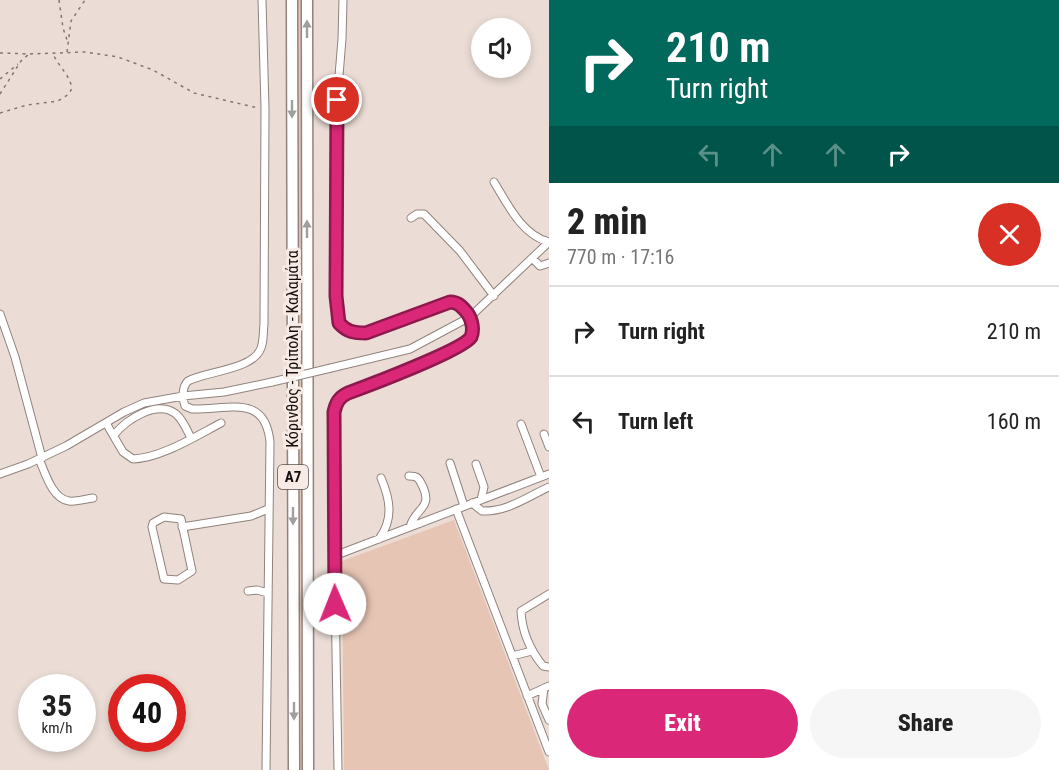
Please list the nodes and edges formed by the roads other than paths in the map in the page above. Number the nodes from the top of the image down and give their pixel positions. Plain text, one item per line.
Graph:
1 (262, 0) edge
2 (292, 0) edge
3 (307, 0) edge
4 (343, 0) edge
5 (288, 37) dead end
6 (314, 49) dead end
7 (292, 50) junction
8 (307, 99) junction
9 (495, 182) dead end
10 (411, 218) dead end
11 (549, 242) edge
12 (533, 259) junction
13 (549, 263) edge
14 (494, 296) junction
15 (0, 316) edge
16 (470, 317) junction
17 (183, 396) junction
18 (106, 423) junction
19 (221, 423) dead end
20 (521, 424) dead end
21 (544, 434) dead end
22 (114, 435) junction
23 (191, 438) junction
24 (549, 447) edge
25 (40, 459) junction
26 (450, 463) dead end
27 (476, 464) dead end
28 (0, 474) edge
29 (549, 474) edge
30 (409, 476) dead end
31 (541, 477) junction
32 (381, 478) dead end
33 (549, 488) edge
34 (93, 498) dead end
35 (481, 500) junction
36 (472, 503) junction
37 (460, 508) junction
38 (268, 509) junction
39 (182, 527) junction
40 (410, 527) junction
41 (380, 539) junction
42 (334, 556) junction
43 (248, 591) dead end
44 (268, 593) junction
45 (549, 594) edge
46 (532, 651) junction
47 (512, 656) junction
48 (549, 667) edge
49 (546, 687) edge
50 (527, 696) junction
51 (549, 720) edge
52 (549, 752) edge
53 (266, 770) edge
54 (294, 770) edge
55 (308, 770) edge
56 (338, 770) edge

1 - 17 street
2 - 7 highway, Κόρινθος - Τρίπολη - Καλαμάτα / Α7
8 -> 3 highway, Κόρινθος - Τρίπολη - Καλαμάτα / Α7
4 - 16 street
5 - 7 highway
6 - 8 highway
7 -> 54 highway, Κόρινθος - Τρίπολη - Καλαμάτα / Α7
55 -> 8 highway, Κόρινθος - Τρίπολη - Καλαμάτα / Α7
9 - 11 street
10 - 14 street
11 - 12 street
12 - 13 street
12 - 14 street
14 - 16 street
15 - 25 street
16 - 17 street, bridge
16 - 42 street
17 - 18 street
17 - 38 street
18 - 22 street
18 - 25 street
19 - 23 street
20 - 31 street
21 - 24 street
22 - 23 street
22 - 23 street
25 - 28 street
25 - 34 street
26 - 37 street
27 - 35 street
29 - 31 street
30 - 40 street
31 - 35 street
32 - 41 street
33 - 36 street
35 - 36 street
36 - 37 street
37 - 40 street
37 - 47 street
38 - 39 street
38 - 44 street
39 - 39 street
40 - 41 street
41 - 42 street
42 - 56 street
43 - 44 street
44 - 53 street
45 - 46 street
46 - 47 street
46 - 48 street
47 - 50 street
49 - 50 street
49 - 51 street
50 - 52 street

